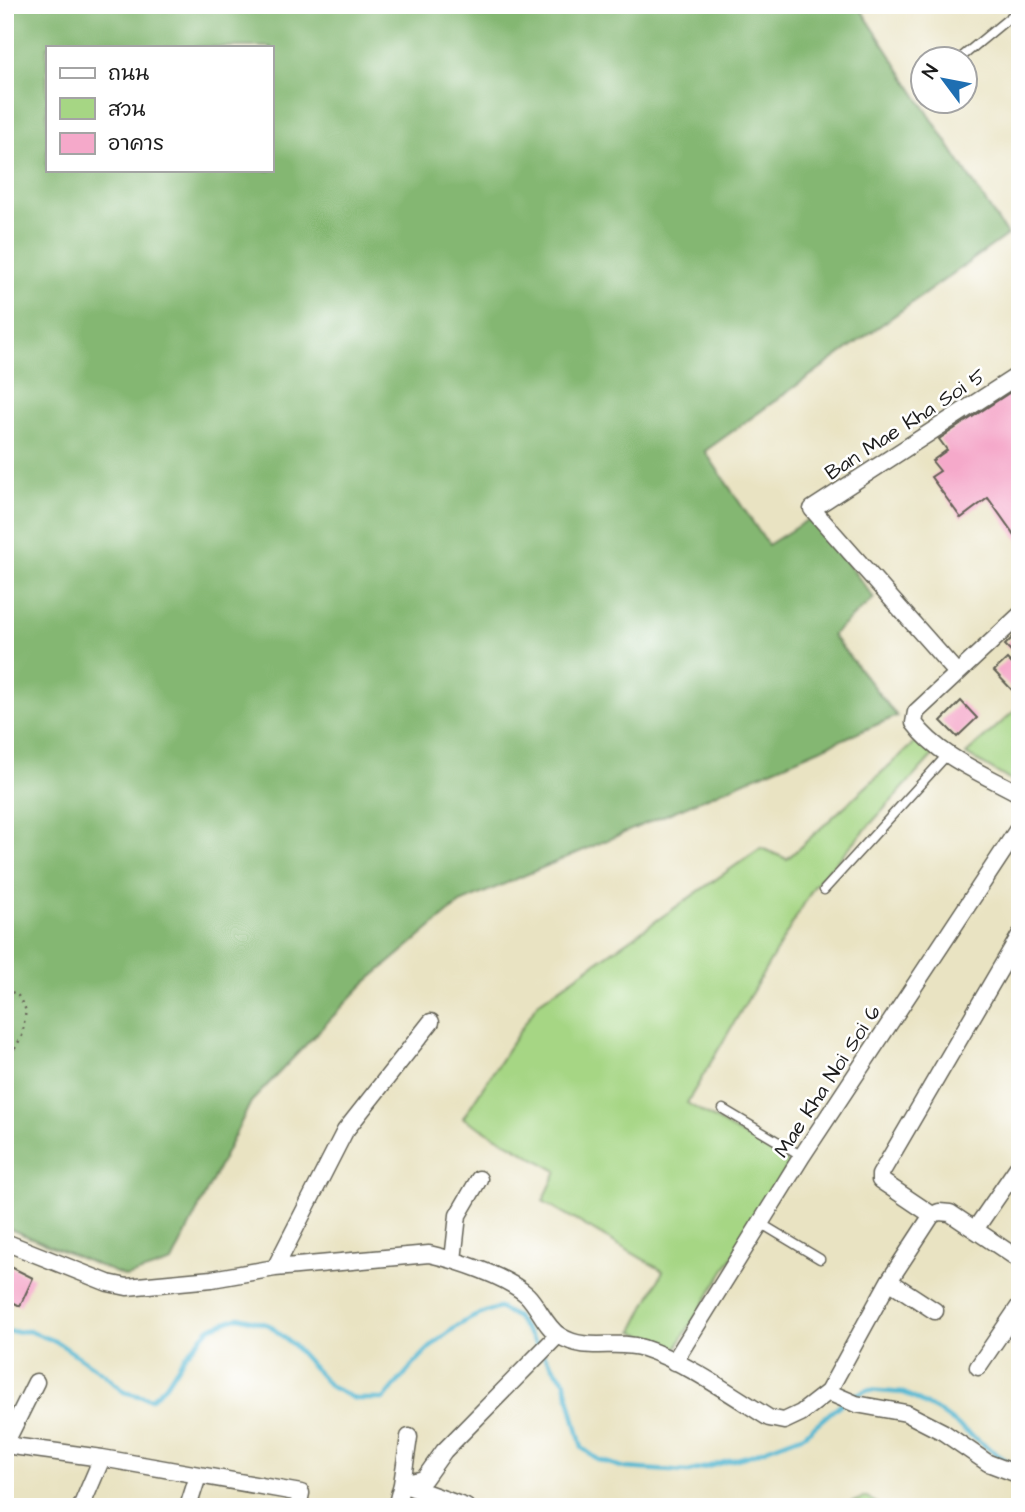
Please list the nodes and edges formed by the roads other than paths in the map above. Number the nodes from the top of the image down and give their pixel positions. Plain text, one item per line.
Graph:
1 (1016, 12) edge
2 (975, 46) edge
3 (1020, 374) edge
4 (1020, 615) edge
5 (957, 673) junction
6 (948, 754) junction
7 (1020, 794) edge
8 (1020, 826) edge
9 (824, 890) dead end
10 (1020, 935) edge
11 (431, 1022) dead end
12 (723, 1109) dead end
13 (802, 1156) junction
14 (1020, 1164) edge
15 (479, 1179) dead end
16 (932, 1215) junction
17 (760, 1223) junction
18 (976, 1228) junction
19 (5, 1242) edge
20 (820, 1259) dead end
21 (453, 1260) junction
22 (1020, 1260) edge
23 (275, 1268) junction
24 (889, 1281) junction
25 (1020, 1305) edge
26 (935, 1311) dead end
27 (554, 1340) junction
28 (674, 1362) junction
29 (978, 1367) dead end
30 (36, 1382) dead end
31 (832, 1395) junction
32 (409, 1437) dead end
33 (5, 1444) edge
34 (102, 1458) junction
35 (1020, 1475) edge
36 (198, 1476) junction
37 (401, 1484) junction
38 (81, 1507) edge
39 (188, 1507) edge
40 (298, 1507) edge
41 (396, 1507) edge
42 (466, 1507) edge

1 - 2 lane
3 - 5 street, Ban Mae Kha Soi 5
4 - 5 street
5 - 6 street
6 - 7 street
6 - 9 lane
8 - 13 street, Mae Kha Noi Soi 6
10 - 16 street
11 - 23 street
12 - 13 lane
13 - 17 street, Mae Kha Noi Soi 6
14 - 18 street
15 - 21 street
16 - 18 street
16 - 24 street
17 - 20 lane
17 - 28 street, Mae Kha Noi Soi 6
18 - 22 street
19 - 23 street
21 - 23 street
21 - 27 street
24 - 26 street
24 - 31 street
25 - 29 street
27 - 28 street
27 - 37 street
28 - 31 street
30 - 33 street
31 - 35 street
32 - 37 street
33 - 34 street
34 - 36 street
34 - 38 street
36 - 39 street
36 - 40 street
37 - 41 street
37 - 42 street

